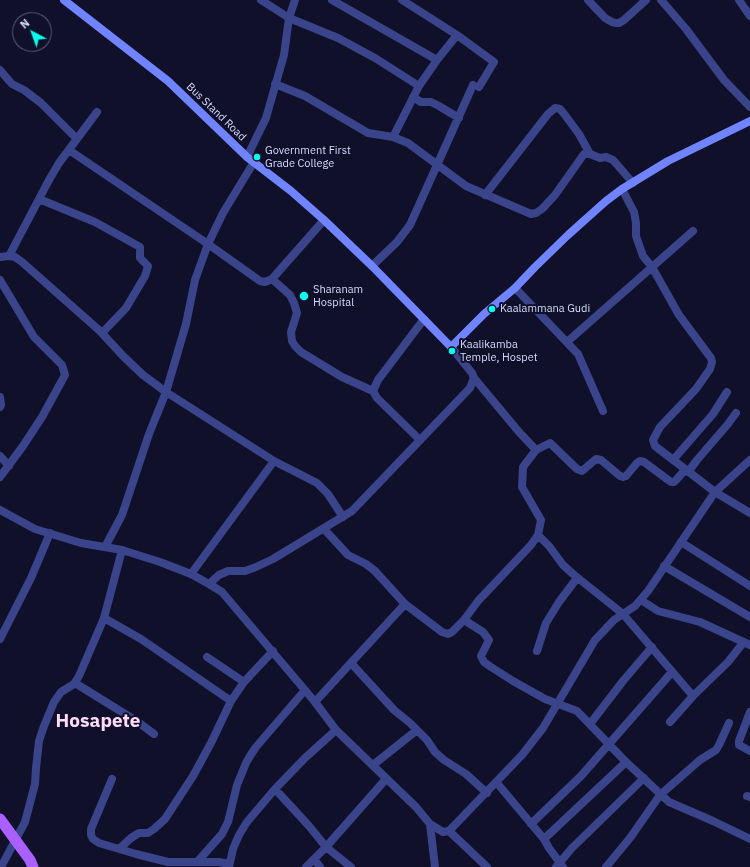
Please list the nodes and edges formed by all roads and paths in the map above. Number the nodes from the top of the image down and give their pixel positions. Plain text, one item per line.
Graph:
1 (64, 0) edge
2 (261, 0) edge
3 (295, 0) edge
4 (332, 0) edge
5 (402, 0) edge
6 (588, 0) edge
7 (646, 0) edge
8 (661, 0) edge
9 (738, 0) edge
10 (750, 16) edge
11 (289, 18) junction
12 (458, 35) junction
13 (437, 60) junction
14 (0, 70) edge
15 (275, 84) junction
16 (419, 86) junction
17 (413, 97) junction
18 (750, 107) edge
19 (97, 112) dead end
20 (459, 118) junction
21 (750, 121) edge
22 (393, 137) junction
23 (77, 140) junction
24 (69, 150) junction
25 (590, 154) junction
26 (250, 160) junction
27 (437, 164) junction
28 (633, 183) junction
29 (622, 189) junction
30 (485, 195) junction
31 (39, 199) junction
32 (324, 220) junction
33 (693, 231) dead end
34 (208, 244) junction
35 (9, 256) junction
36 (0, 257) edge
37 (372, 266) junction
38 (652, 267) junction
39 (272, 279) junction
40 (0, 280) edge
41 (515, 288) junction
42 (424, 319) junction
43 (102, 334) junction
44 (567, 342) junction
45 (451, 347) junction
46 (474, 378) junction
47 (373, 391) junction
48 (166, 392) junction
49 (727, 392) dead end
50 (0, 397) edge
51 (0, 407) edge
52 (603, 411) dead end
53 (736, 413) dead end
54 (420, 440) junction
55 (536, 450) junction
56 (0, 456) edge
57 (673, 460) junction
58 (750, 460) edge
59 (274, 461) junction
60 (9, 466) junction
61 (687, 471) junction
62 (0, 477) edge
63 (715, 492) junction
64 (0, 510) edge
65 (750, 513) edge
66 (343, 517) junction
67 (324, 529) junction
68 (50, 533) junction
69 (538, 535) junction
70 (681, 542) junction
71 (105, 547) junction
72 (122, 550) junction
73 (664, 566) junction
74 (191, 574) junction
75 (577, 578) junction
76 (209, 584) junction
77 (750, 586) edge
78 (640, 600) junction
79 (405, 604) junction
80 (622, 614) junction
81 (750, 617) edge
82 (104, 618) junction
83 (464, 620) junction
84 (0, 639) edge
85 (746, 644) edge
86 (652, 647) junction
87 (273, 651) junction
88 (537, 651) dead end
89 (207, 657) dead end
90 (351, 663) junction
91 (672, 672) junction
92 (244, 682) junction
93 (75, 683) junction
94 (305, 690) junction
95 (693, 696) junction
96 (231, 701) junction
97 (315, 702) junction
98 (556, 704) junction
99 (750, 714) edge
100 (670, 722) dead end
101 (729, 722) dead end
102 (590, 724) junction
103 (336, 730) junction
104 (417, 730) junction
105 (154, 734) dead end
106 (609, 745) junction
107 (750, 751) edge
108 (626, 762) junction
109 (373, 766) junction
110 (644, 778) junction
111 (112, 779) dead end
112 (386, 779) junction
113 (496, 783) junction
114 (275, 789) junction
115 (486, 793) junction
116 (660, 795) junction
117 (0, 819) edge
118 (430, 824) junction
119 (531, 824) junction
120 (449, 831) junction
121 (544, 839) junction
122 (750, 839) edge
123 (15, 840) junction
124 (326, 846) junction
125 (119, 848) junction
126 (314, 859) junction
127 (198, 861) junction
128 (178, 865) edge
129 (229, 865) edge
130 (560, 866) edge
131 (1, 867) edge
132 (33, 867) edge
133 (306, 867) edge
134 (320, 867) edge
135 (350, 867) edge
136 (435, 867) edge
137 (487, 867) edge
138 (606, 867) edge

1 - 26 main road, Bus Stand Road
2 - 11 street
3 - 11 street
4 - 13 street
5 - 12 street
6 - 7 street
8 - 18 street
9 - 10 street
11 - 15 street
11 - 16 street
12 - 13 street
12 - 20 street
13 - 16 street
14 - 23 street
15 - 22 street
15 - 26 street
16 - 17 street
17 - 20 street
17 - 22 street
19 - 23 street
20 - 27 street
21 - 28 main road
22 - 27 street
23 - 24 street
24 - 31 street
24 - 34 street
25 - 28 street
25 - 30 street
25 - 30 street
26 - 32 main road, Bus Stand Road
26 - 34 street
27 - 30 street
27 - 37 street
28 - 29 main road
29 - 38 street
29 - 41 main road
31 - 35 street
31 - 43 street
32 - 37 main road, Bus Stand Road
32 - 39 street
33 - 38 street
34 - 39 street
34 - 48 street
35 - 36 street
35 - 43 street
37 - 42 main road, Bus Stand Road
38 - 44 street
38 - 57 street
39 - 47 street
40 - 60 street
41 - 44 street
41 - 45 main road
42 - 45 main road, Bus Stand Road
42 - 47 street
43 - 48 street
44 - 52 street
45 - 46 street
46 - 54 street
46 - 55 street
47 - 54 street
48 - 59 street
48 - 71 street
49 - 57 street
50 - 51 street
53 - 61 street
54 - 66 street
55 - 61 street
55 - 69 street
56 - 60 street
57 - 61 street
58 - 63 street
59 - 66 street
59 - 74 street
60 - 62 street
61 - 63 street
63 - 65 street
63 - 70 street
64 - 68 street
66 - 67 street
67 - 76 street
67 - 79 street
68 - 71 street
68 - 84 street
69 - 75 street
69 - 83 street
70 - 73 street
70 - 77 street
71 - 72 street
72 - 74 street
72 - 82 street
73 - 78 street
73 - 81 street
74 - 76 street
75 - 80 street
75 - 88 street
76 - 87 street
78 - 80 street
78 - 85 street
79 - 83 street
79 - 90 street
80 - 86 street
80 - 98 street
82 - 93 street
82 - 96 street
83 - 98 street
85 - 95 street
86 - 91 street
86 - 102 street
87 - 92 street
87 - 94 street
89 - 92 street
90 - 97 street
90 - 104 street
91 - 95 street
91 - 106 street
92 - 96 street
93 - 105 street
93 - 123 street
94 - 97 street
94 - 127 street
95 - 100 street
96 - 125 street
97 - 103 street
98 - 102 street
98 - 113 street
99 - 107 street
101 - 116 street
102 - 106 street
103 - 109 street
103 - 114 street
104 - 109 street
104 - 115 street
106 - 108 street
106 - 119 street
108 - 110 street
108 - 121 street
109 - 112 street
110 - 116 street
110 - 130 street
111 - 125 street
112 - 118 street
112 - 124 street
113 - 115 street
113 - 119 street
114 - 124 street
114 - 129 street
115 - 120 street
116 - 122 street
116 - 138 street
117 - 123 main road
118 - 120 street
118 - 136 street
119 - 121 street
120 - 137 street
121 - 130 street
123 - 131 street
123 - 132 main road
124 - 126 street
124 - 135 street
125 - 128 street
126 - 133 street
126 - 134 street
127 - 128 street
127 - 129 street

